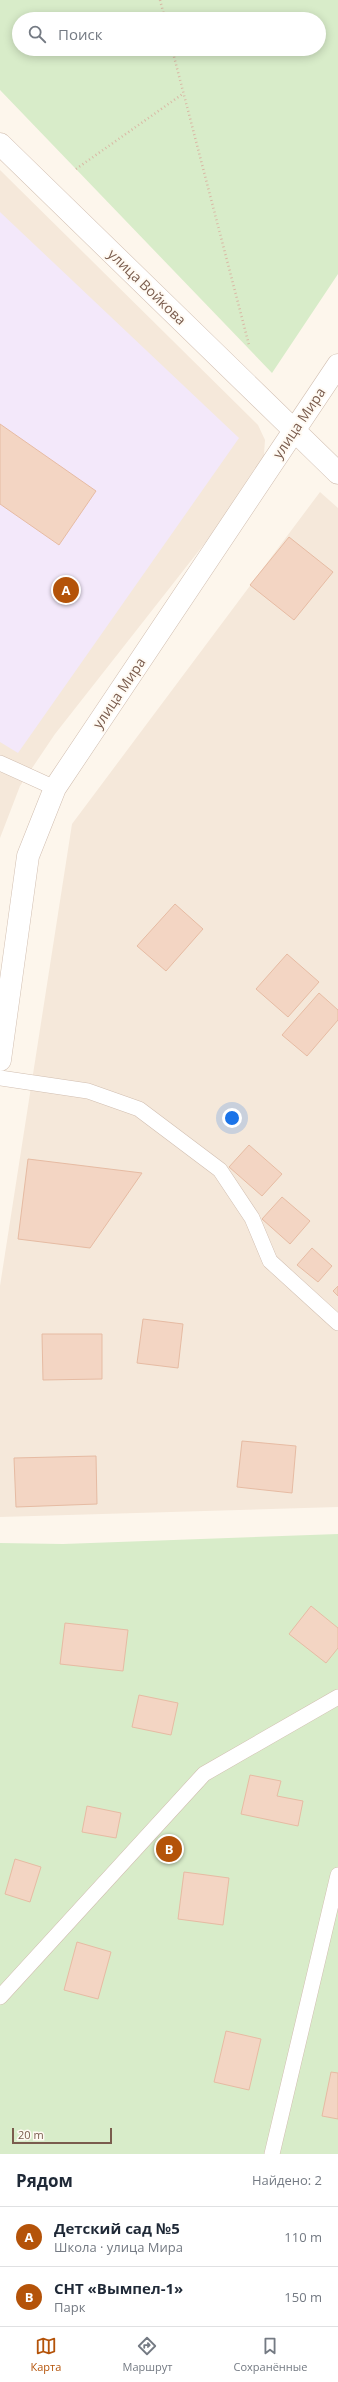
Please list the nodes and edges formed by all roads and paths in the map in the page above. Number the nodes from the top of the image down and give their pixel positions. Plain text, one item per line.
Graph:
1 (160, 0) edge
2 (163, 12) edge
3 (174, 56) edge
4 (184, 93) junction
5 (0, 144) edge
6 (76, 169) dead end
7 (250, 350) dead end
8 (338, 365) edge
9 (293, 432) junction
10 (338, 473) edge
11 (0, 762) edge
12 (55, 788) junction
13 (0, 1060) edge
14 (0, 1078) edge
15 (338, 1324) edge
16 (338, 1697) edge
17 (338, 1875) edge
18 (0, 1996) edge
19 (272, 2154) edge

1 - 2 path
3 - 4 path
4 - 6 path
4 - 7 path
5 - 9 street, улица Войкова
8 - 9 street, улица Мира
9 - 10 street, улица Войкова
9 - 12 street, улица Мира
11 - 12 lane
12 - 13 street, улица Мира
14 - 15 lane
16 - 18 lane
17 - 19 lane

